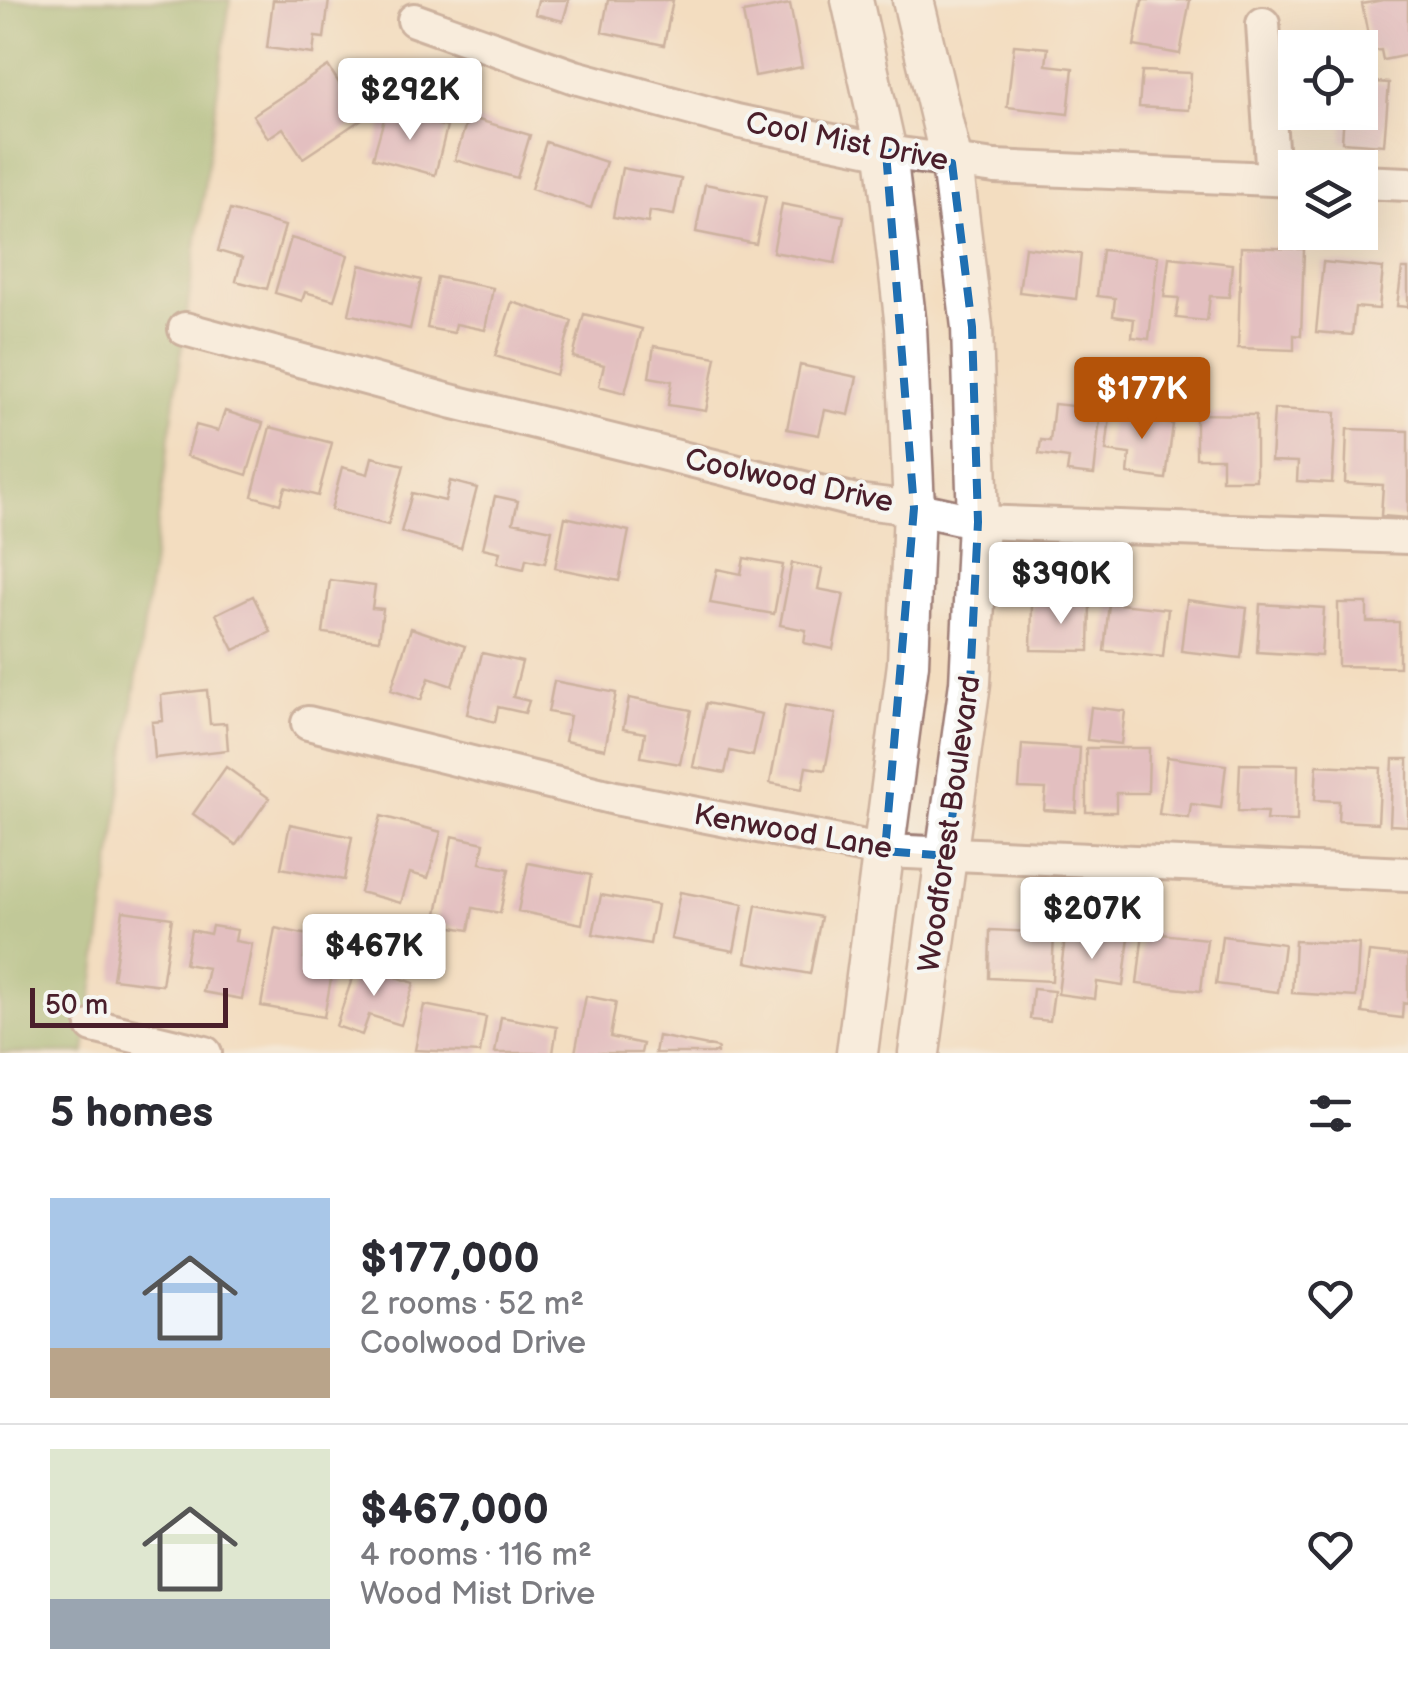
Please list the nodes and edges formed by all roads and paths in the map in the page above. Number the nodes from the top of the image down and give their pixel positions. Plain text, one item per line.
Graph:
1 (852, 0) edge
2 (912, 0) edge
3 (414, 20) dead end
4 (1264, 24) dead end
5 (1280, 150) edge
6 (886, 152) junction
7 (952, 163) junction
8 (1278, 180) edge
9 (1378, 183) edge
10 (1408, 184) edge
11 (185, 329) dead end
12 (914, 508) junction
13 (978, 522) junction
14 (1408, 538) edge
15 (308, 723) dead end
16 (885, 851) junction
17 (946, 856) junction
18 (1408, 874) edge
19 (93, 1026) dead end
20 (206, 1053) edge
21 (856, 1053) edge
22 (919, 1053) edge

1 - 6 street, Woodforest Boulevard
2 - 7 street, Woodforest Boulevard
3 - 6 street, Cool Mist Drive
4 - 5 street
6 - 7 street, Cool Mist Drive
6 - 12 street, Woodforest Boulevard
7 - 8 street, Cool Mist Drive
7 - 13 street, Woodforest Boulevard
9 - 10 street
11 - 12 street, Coolwood Drive
12 - 13 street, Coolwood Drive
12 - 16 street, Woodforest Boulevard
13 - 14 street, Coolwood Drive
13 - 17 street, Woodforest Boulevard
15 - 16 street, Kenwood Lane
16 - 17 street, Kenwood Lane
16 - 21 street, Woodforest Boulevard
17 - 18 street, Kenwood Lane
17 - 22 street, Woodforest Boulevard
19 - 20 street

